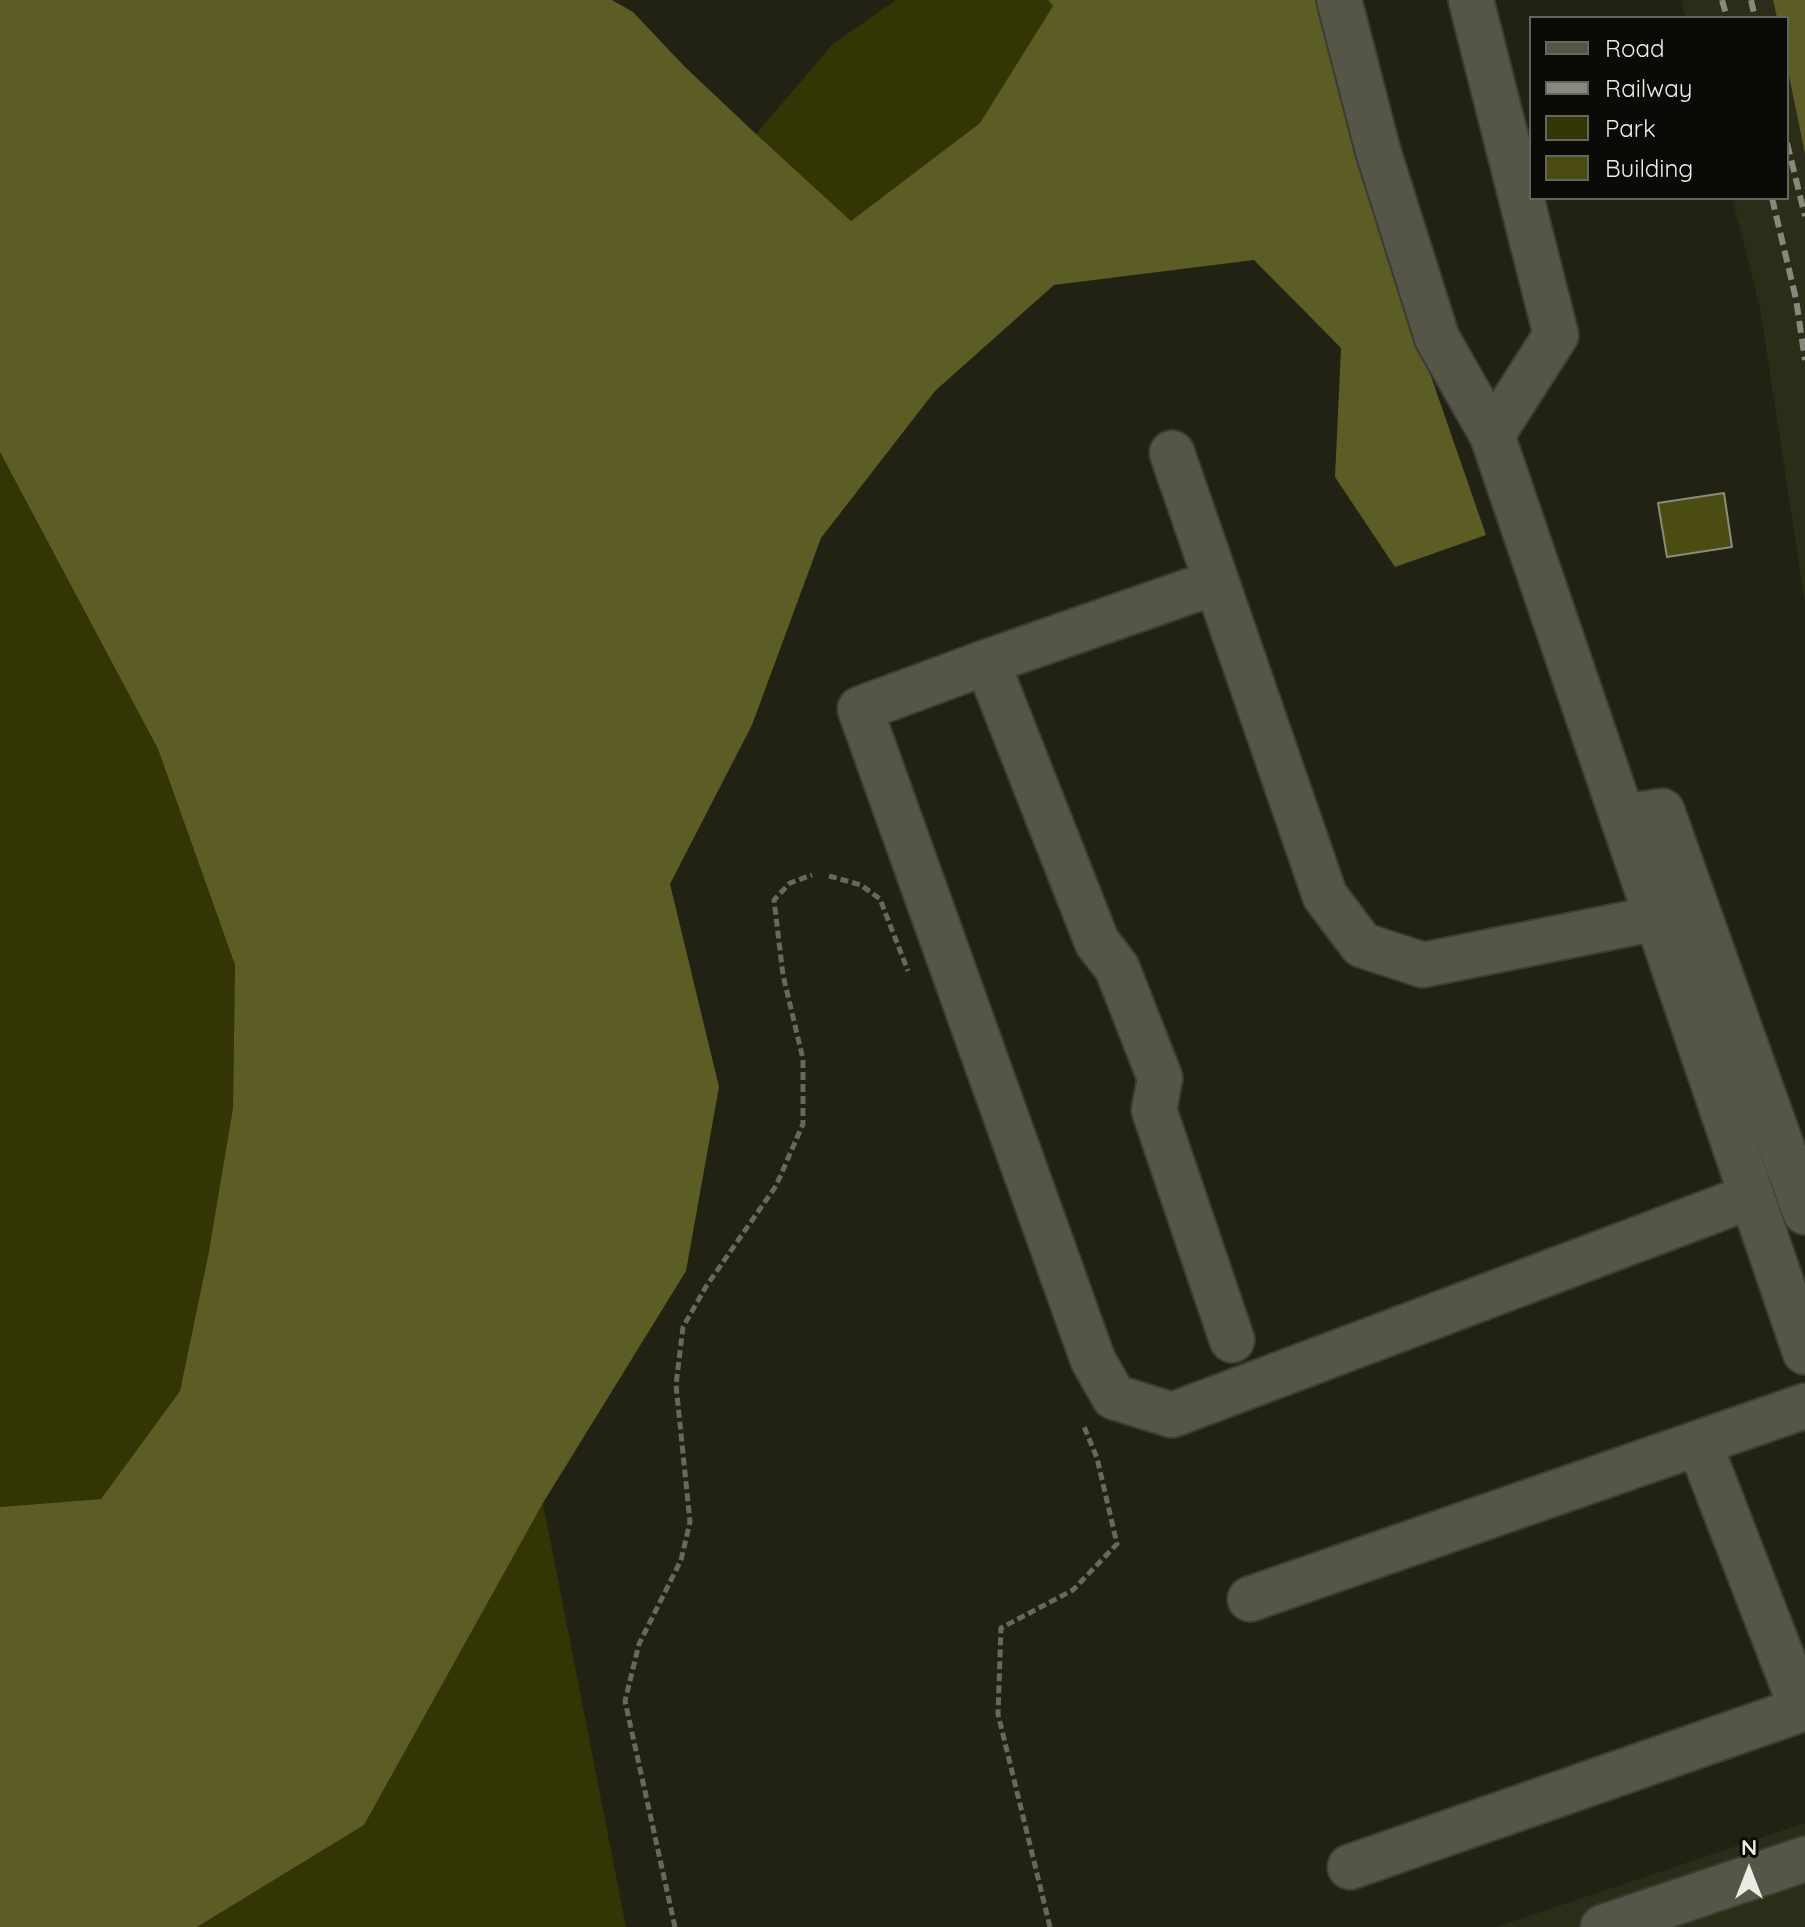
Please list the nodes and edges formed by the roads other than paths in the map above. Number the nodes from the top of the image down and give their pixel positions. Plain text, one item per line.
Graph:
1 (1339, 0) edge
2 (1471, 0) edge
3 (1492, 435) junction
4 (1172, 453) dead end
5 (1216, 582) junction
6 (987, 662) junction
7 (1623, 817) junction
8 (1657, 918) junction
9 (1752, 1196) junction
10 (1805, 1212) edge
11 (1805, 1222) edge
12 (1769, 1246) junction
13 (1232, 1340) dead end
14 (1805, 1352) edge
15 (1805, 1406) edge
16 (1699, 1443) junction
17 (1250, 1599) dead end
18 (1804, 1709) edge
19 (1805, 1859) edge
20 (1350, 1867) dead end
21 (1603, 1927) edge

1 - 3 lane
2 - 3 lane
3 - 7 lane
4 - 5 lane
5 - 6 lane
5 - 8 lane
6 - 9 lane
6 - 13 lane
7 - 8 lane
7 - 10 lane
8 - 9 lane
9 - 12 lane
11 - 12 lane
12 - 14 lane
15 - 16 lane
16 - 17 lane
16 - 18 lane
18 - 20 lane
19 - 21 lane

